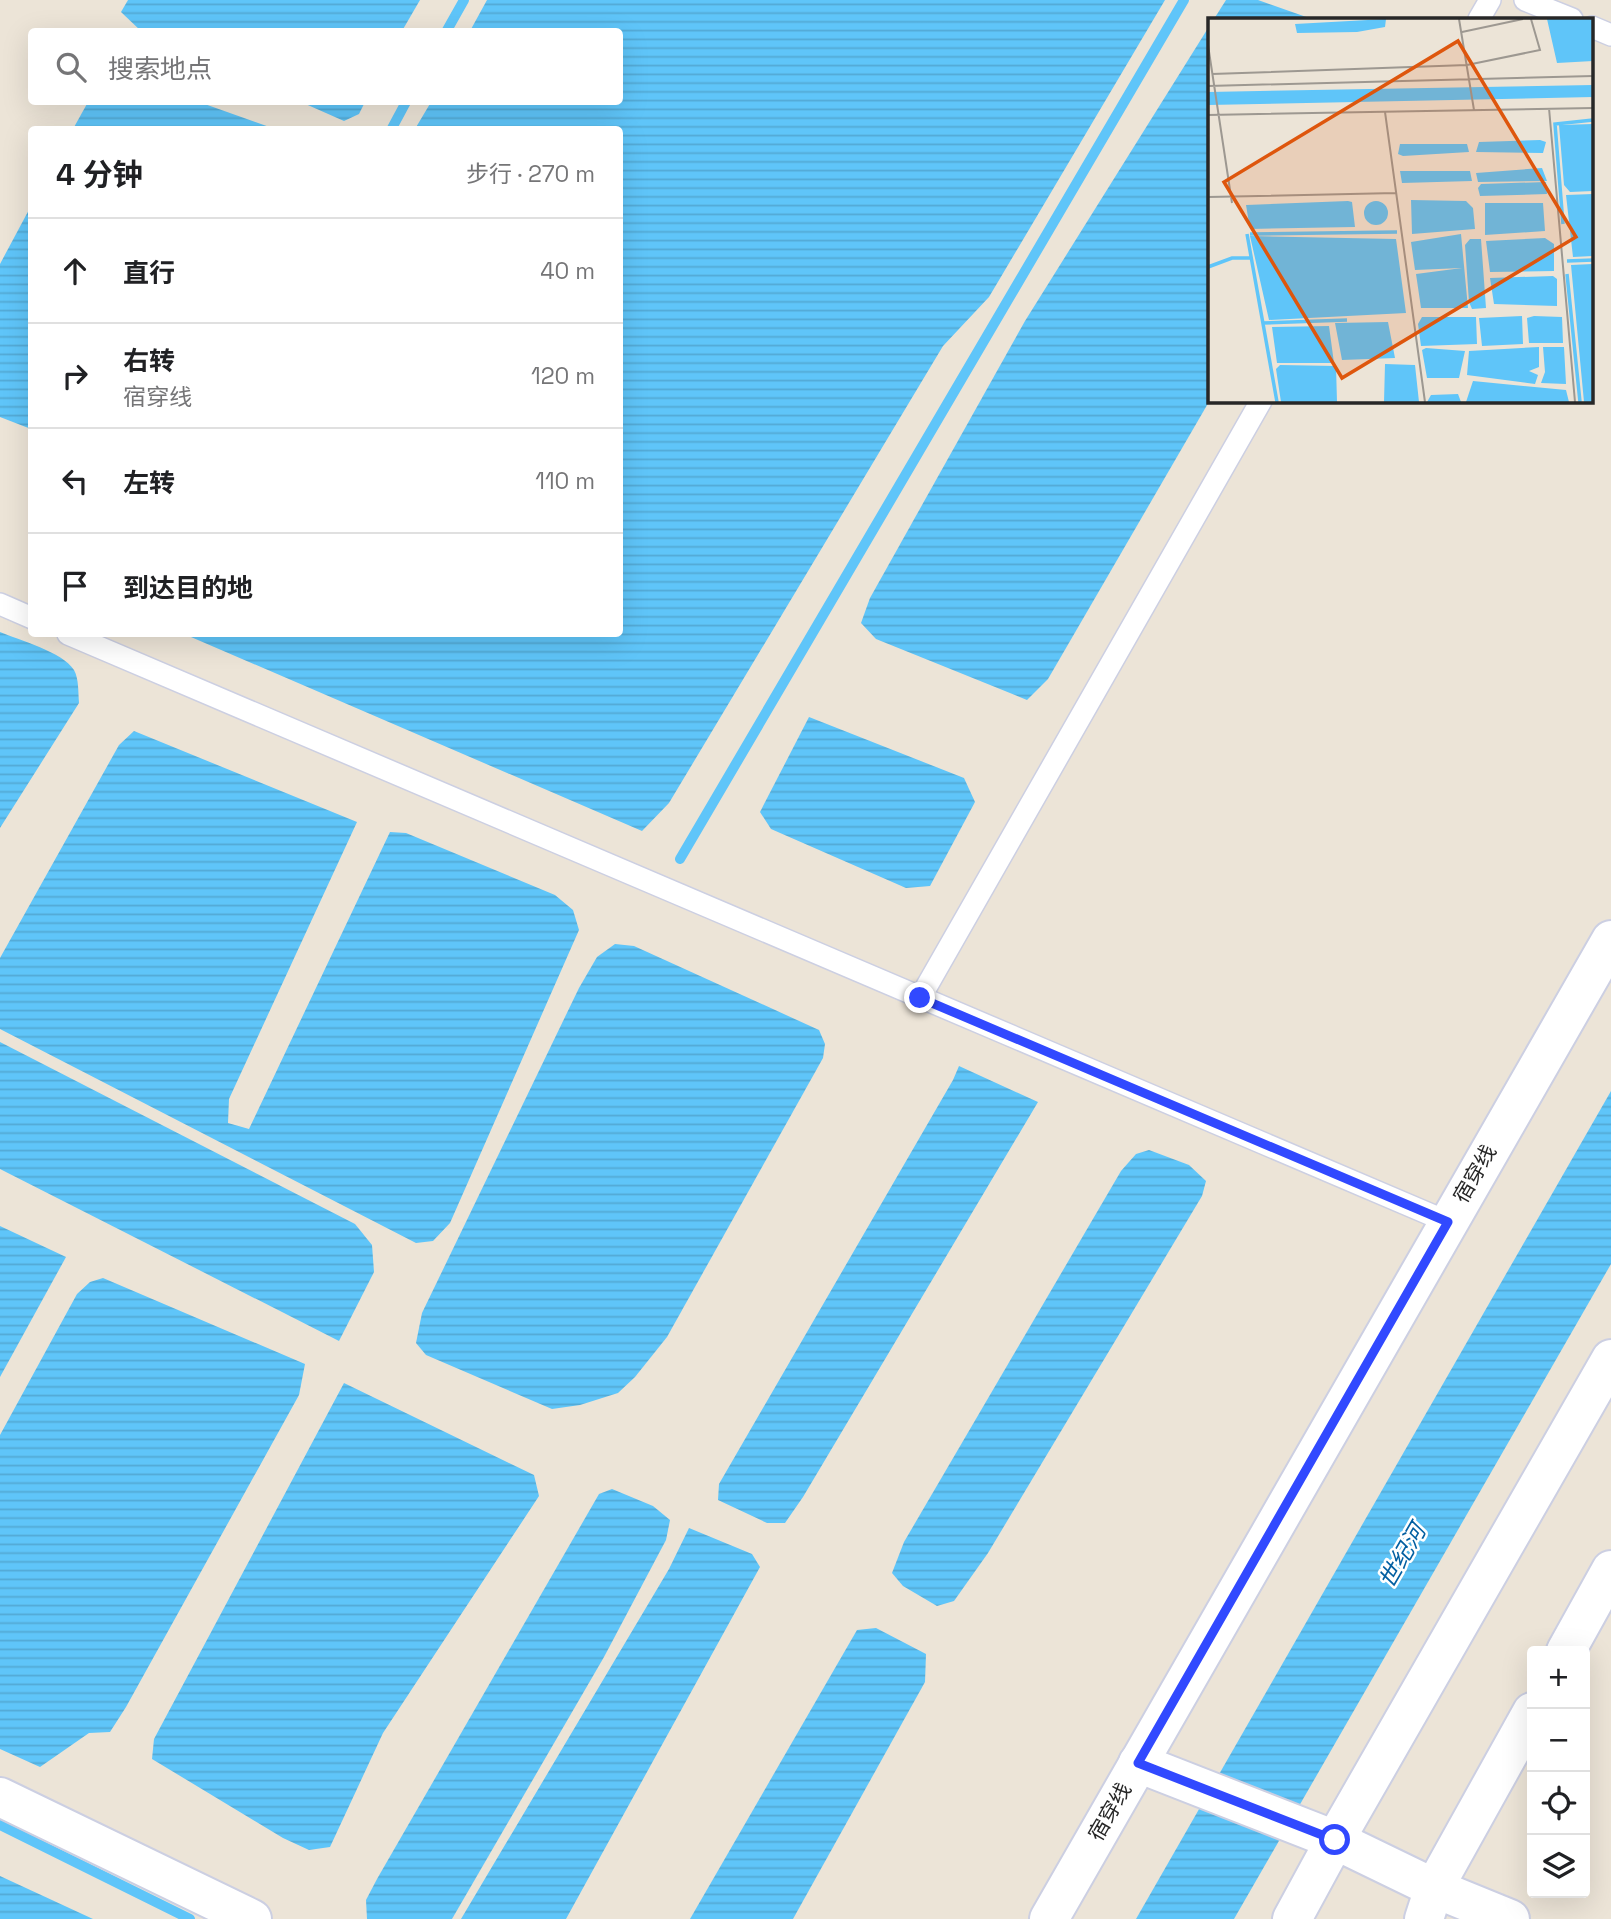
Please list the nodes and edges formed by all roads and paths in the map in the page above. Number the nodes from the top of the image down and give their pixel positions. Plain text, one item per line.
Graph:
1 (1490, 0) edge
2 (1525, 0) edge
3 (1480, 18) edge
4 (1570, 18) edge
5 (1594, 28) edge
6 (1611, 35) edge
7 (1260, 402) edge
8 (0, 604) edge
9 (28, 616) edge
10 (75, 637) edge
11 (1611, 940) edge
12 (920, 998) junction
13 (1448, 1222) junction
14 (1611, 1359) edge
15 (1611, 1570) edge
16 (1569, 1646) edge
17 (1527, 1721) edge
18 (1138, 1763) junction
19 (0, 1797) edge
20 (1335, 1840) junction
21 (1429, 1904) edge
22 (253, 1919) edge
23 (1049, 1919) edge
24 (1292, 1919) edge
25 (1510, 1919) edge

1 - 3 lane
2 - 4 lane
5 - 6 lane
7 - 12 lane
8 - 9 lane
10 - 12 lane
11 - 13 street, 宿穿线
12 - 13 lane
13 - 18 street, 宿穿线
14 - 20 street
15 - 16 street
17 - 21 street
18 - 20 street
18 - 23 street, 宿穿线
19 - 22 street
20 - 21 street
20 - 24 street
21 - 25 street

